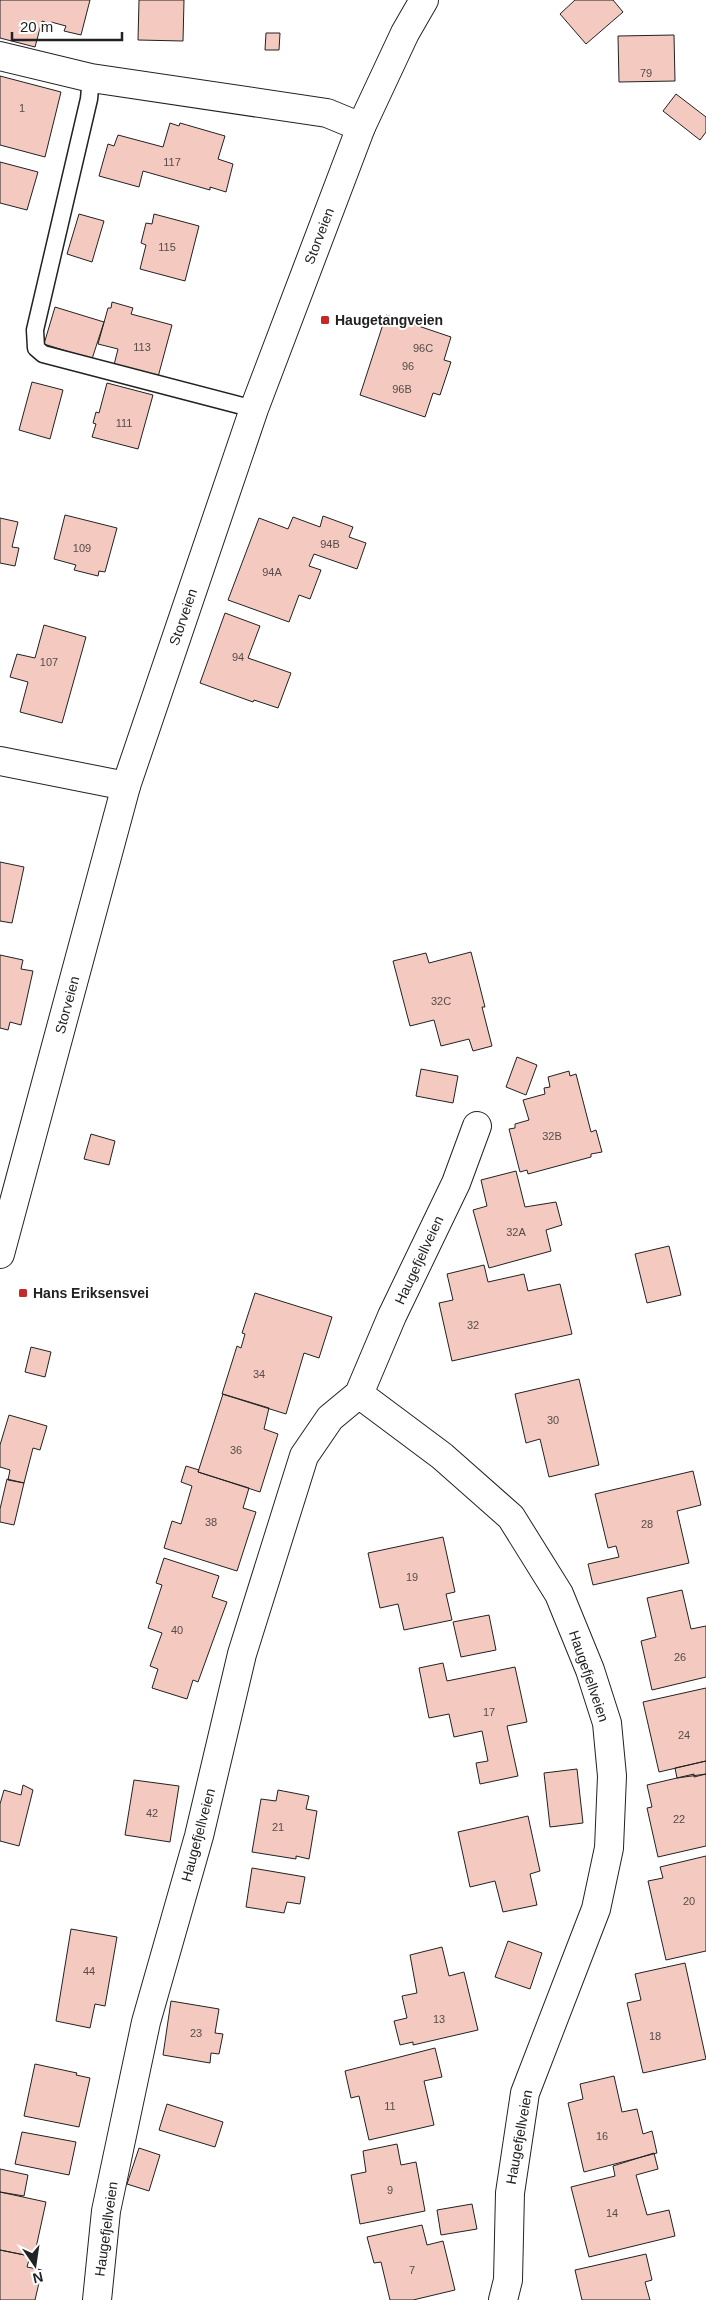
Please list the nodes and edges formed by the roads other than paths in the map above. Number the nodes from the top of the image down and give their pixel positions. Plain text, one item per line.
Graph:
1 (424, 0) edge
2 (0, 56) edge
3 (91, 78) junction
4 (361, 127) junction
5 (254, 409) junction
6 (0, 761) edge
7 (126, 786) junction
8 (477, 1126) dead end
9 (0, 1254) edge
10 (359, 1394) junction
11 (97, 2300) edge
12 (502, 2300) edge

1 - 4 street, Storveien
2 - 3 street
3 - 4 street
3 - 5 lane
4 - 5 street, Storveien
5 - 7 street, Storveien
6 - 7 street
7 - 9 street, Storveien
8 - 10 street, Haugefjellveien
10 - 11 street, Haugefjellveien
10 - 12 street, Haugefjellveien

